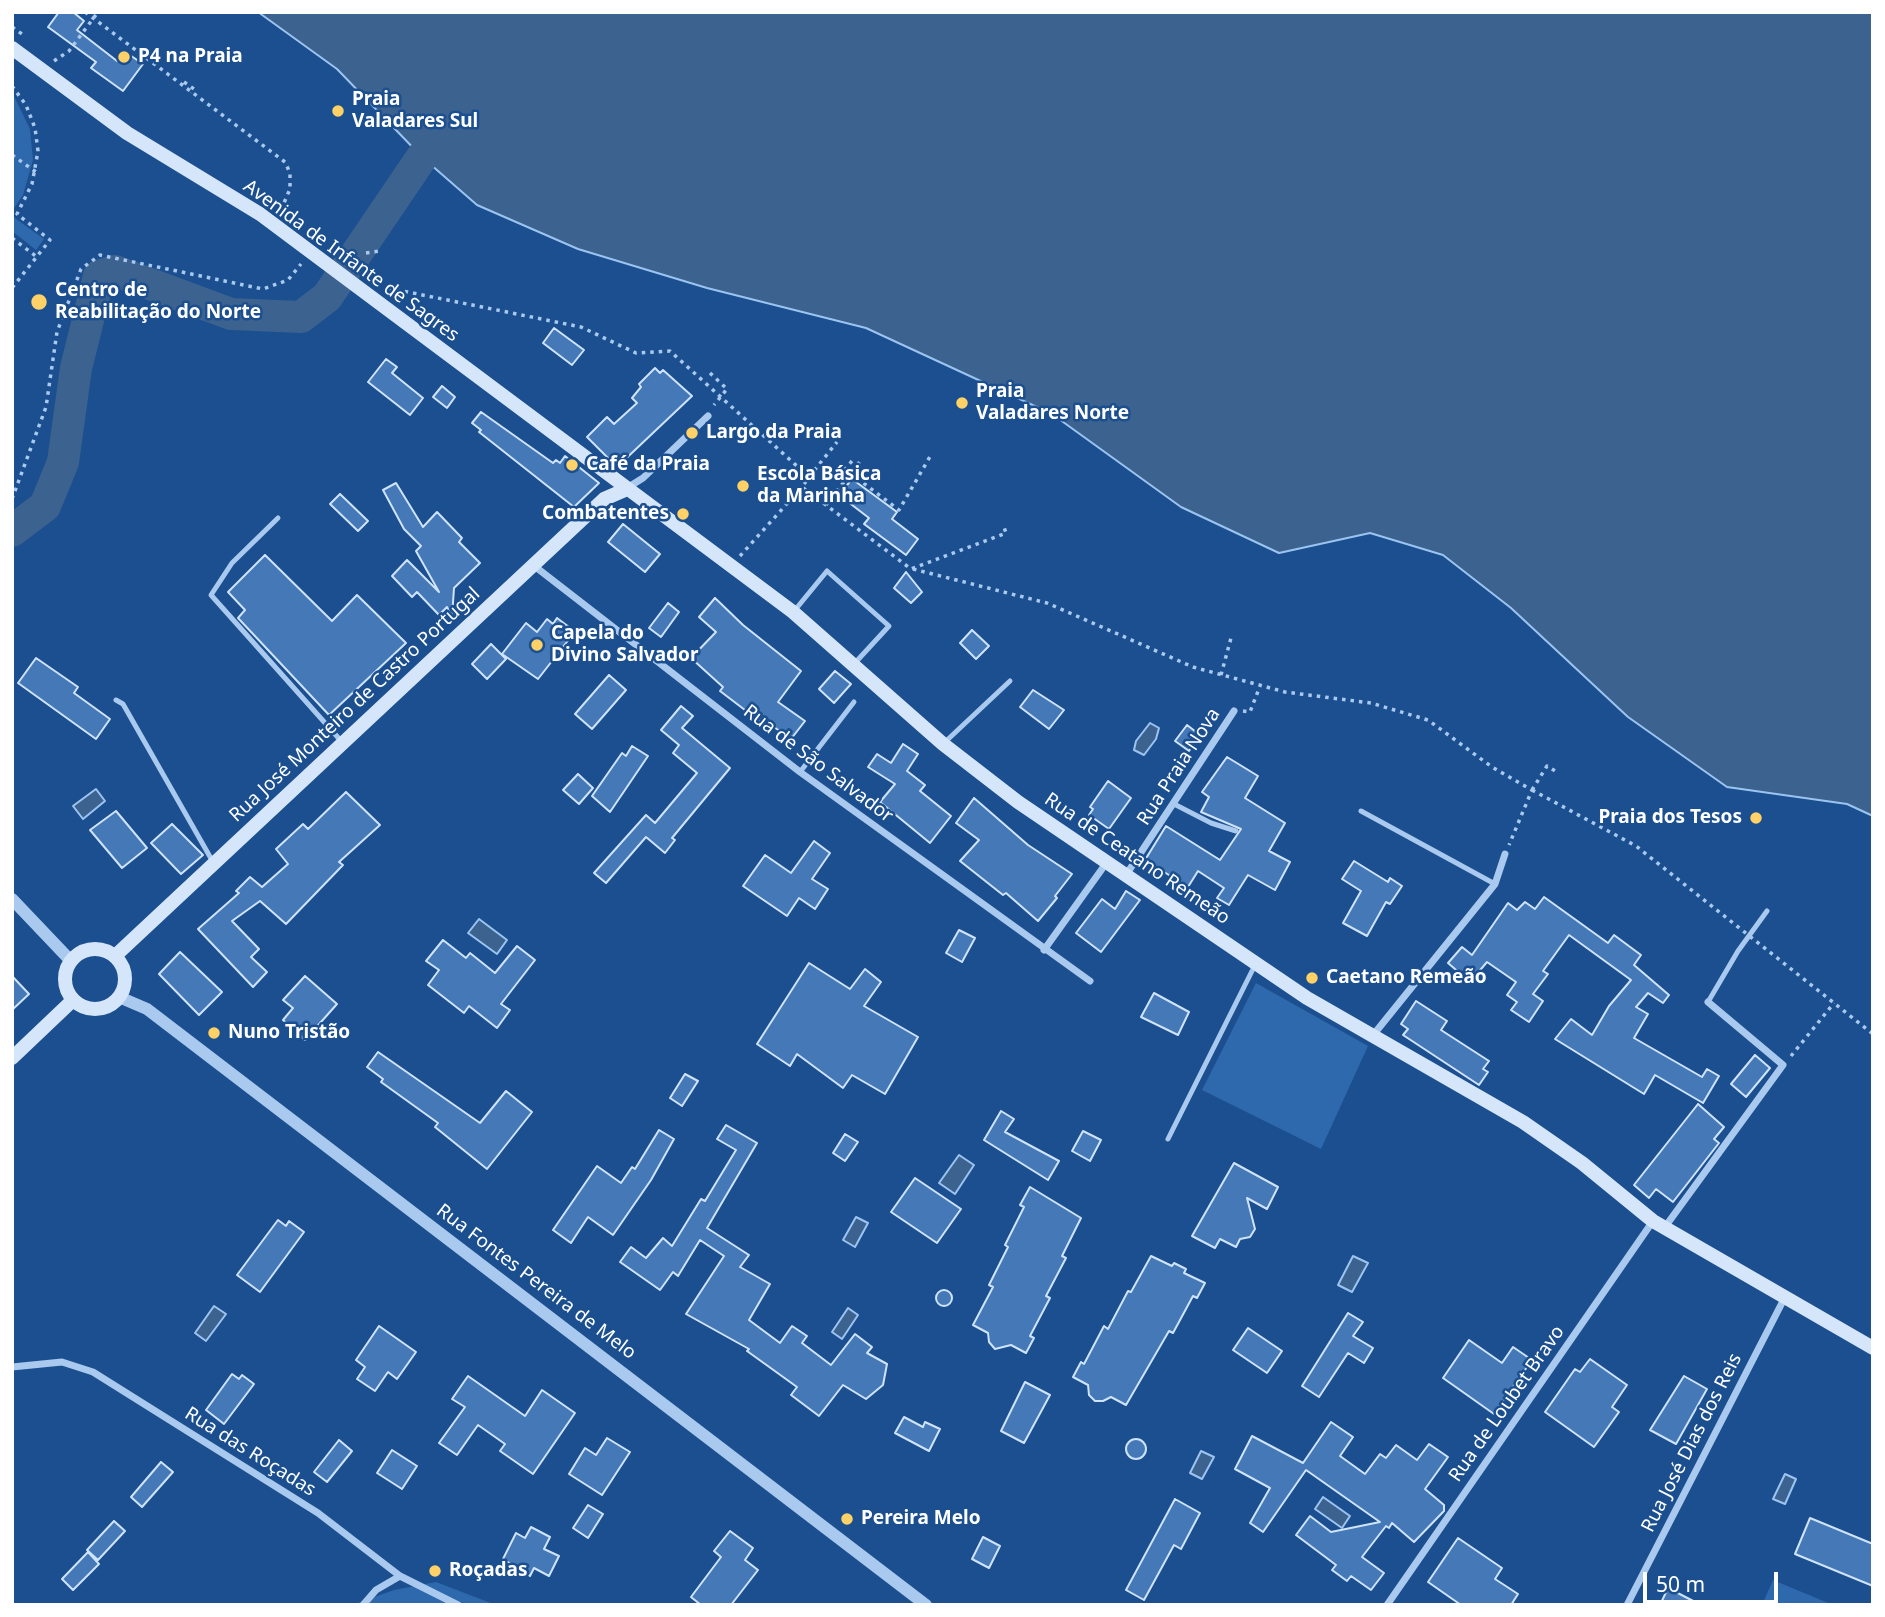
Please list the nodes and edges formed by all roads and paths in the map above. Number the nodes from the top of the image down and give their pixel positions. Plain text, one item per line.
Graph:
1 (85, 12) edge
2 (98, 12) edge
3 (93, 19) junction
4 (12, 48) edge
5 (69, 51) dead end
6 (184, 82) dead end
7 (12, 86) edge
8 (191, 93) junction
9 (12, 155) edge
10 (36, 172) junction
11 (15, 213) edge
12 (288, 220) dead end
13 (12, 238) edge
14 (380, 251) dead end
15 (310, 252) junction
16 (366, 253) dead end
17 (37, 257) junction
18 (12, 288) edge
19 (710, 373) dead end
20 (715, 404) dead end
21 (708, 416) dead end
22 (838, 442) dead end
23 (931, 455) dead end
24 (861, 460) dead end
25 (852, 461) dead end
26 (850, 473) junction
27 (809, 477) dead end
28 (802, 487) dead end
29 (627, 489) junction
30 (12, 499) edge
31 (826, 505) dead end
32 (278, 518) dead end
33 (729, 549) dead end
34 (740, 557) junction
35 (533, 565) junction
36 (750, 565) dead end
37 (911, 569) dead end
38 (793, 612) junction
39 (1231, 638) dead end
40 (854, 664) junction
41 (1221, 675) junction
42 (1010, 681) dead end
43 (1260, 685) junction
44 (116, 700) dead end
45 (854, 702) dead end
46 (1234, 711) dead end
47 (1250, 712) dead end
48 (345, 744) junction
49 (943, 744) junction
50 (800, 772) junction
51 (1557, 772) dead end
52 (1532, 790) junction
53 (1174, 804) junction
54 (1361, 811) dead end
55 (1236, 831) dead end
56 (1505, 854) joint
57 (1107, 862) junction
58 (213, 863) junction
59 (1126, 875) junction
60 (1495, 884) junction
61 (12, 899) edge
62 (1768, 911) dead end
63 (1749, 936) junction
64 (1044, 950) junction
65 (115, 956) junction
66 (70, 960) junction
67 (1256, 962) junction
68 (1090, 981) dead end
69 (119, 998) junction
70 (73, 1000) junction
71 (1708, 1002) joint
72 (1834, 1003) junction
73 (1374, 1034) junction
74 (1873, 1034) edge
75 (1791, 1056) dead end
76 (12, 1058) edge
77 (1168, 1139) dead end
78 (1659, 1224) junction
79 (1785, 1296) junction
80 (1873, 1348) edge
81 (12, 1367) edge
82 (400, 1576) junction
83 (922, 1604) edge
84 (363, 1605) edge
85 (458, 1605) edge
86 (1387, 1605) edge
87 (1627, 1605) edge

1 - 3 path
2 - 3 path
3 - 5 path
3 - 8 path
4 - 15 main road, Avenida de Infante de Sagres
6 - 8 path
7 - 10 path
8 - 12 path
9 - 10 path
10 - 11 path
11 - 17 path
13 - 17 path
14 - 16 path
15 - 29 main road, Avenida de Infante de Sagres
15 - 30 path
17 - 18 path
19 - 20 path
21 - 29 street
22 - 27 path
23 - 26 path
24 - 26 path
25 - 26 path
26 - 31 path
28 - 34 path
29 - 35 main road, Rua José Monteiro de Castro Portugal
29 - 38 main road, Rua de Ceatano Remeão
32 - 48 lane
33 - 34 path
34 - 36 path
35 - 48 main road, Rua José Monteiro de Castro Portugal
35 - 50 street, Rua de São Salvador
37 - 41 path
38 - 40 main road, Rua de Ceatano Remeão
38 - 40 lane
39 - 41 path
40 - 49 main road, Rua de Ceatano Remeão
41 - 43 path
42 - 49 lane
43 - 47 path
43 - 52 path
44 - 58 lane
45 - 50 lane
46 - 53 street, Rua Praia Nova
48 - 58 main road, Rua José Monteiro de Castro Portugal
49 - 57 main road, Rua de Ceatano Remeão
50 - 64 street, Rua de São Salvador
51 - 52 path
52 - 56 path
52 - 63 path, bridge
53 - 55 lane
53 - 59 street, Rua Praia Nova
54 - 60 lane
56 - 60 street
57 - 59 main road, Rua de Ceatano Remeão
57 - 64 street
58 - 65 main road, Rua José Monteiro de Castro Portugal
59 - 67 main road, Rua de Ceatano Remeão
60 - 73 street
61 - 66 street
62 - 63 lane
63 - 71 lane
63 - 72 path, bridge
64 - 68 street, Rua de São Salvador
65 - 66 main road
65 - 69 main road
66 - 70 main road
67 - 73 main road, Rua de Ceatano Remeão
67 - 77 lane
69 - 70 main road
69 - 83 street, Rua Fontes Pereira de Melo
70 - 76 main road
71 - 78 street, Rua de Loubet Bravo
72 - 74 path, bridge
72 - 75 path
73 - 78 main road, Rua de Ceatano Remeão
78 - 79 main road, Rua de Ceatano Remeão
78 - 86 street, Rua de Loubet Bravo
79 - 80 main road, Rua de Ceatano Remeão
79 - 87 street, Rua José Dias dos Reis
81 - 82 street, Rua das Roçadas
82 - 84 street
82 - 85 street, Rua das Roçadas

